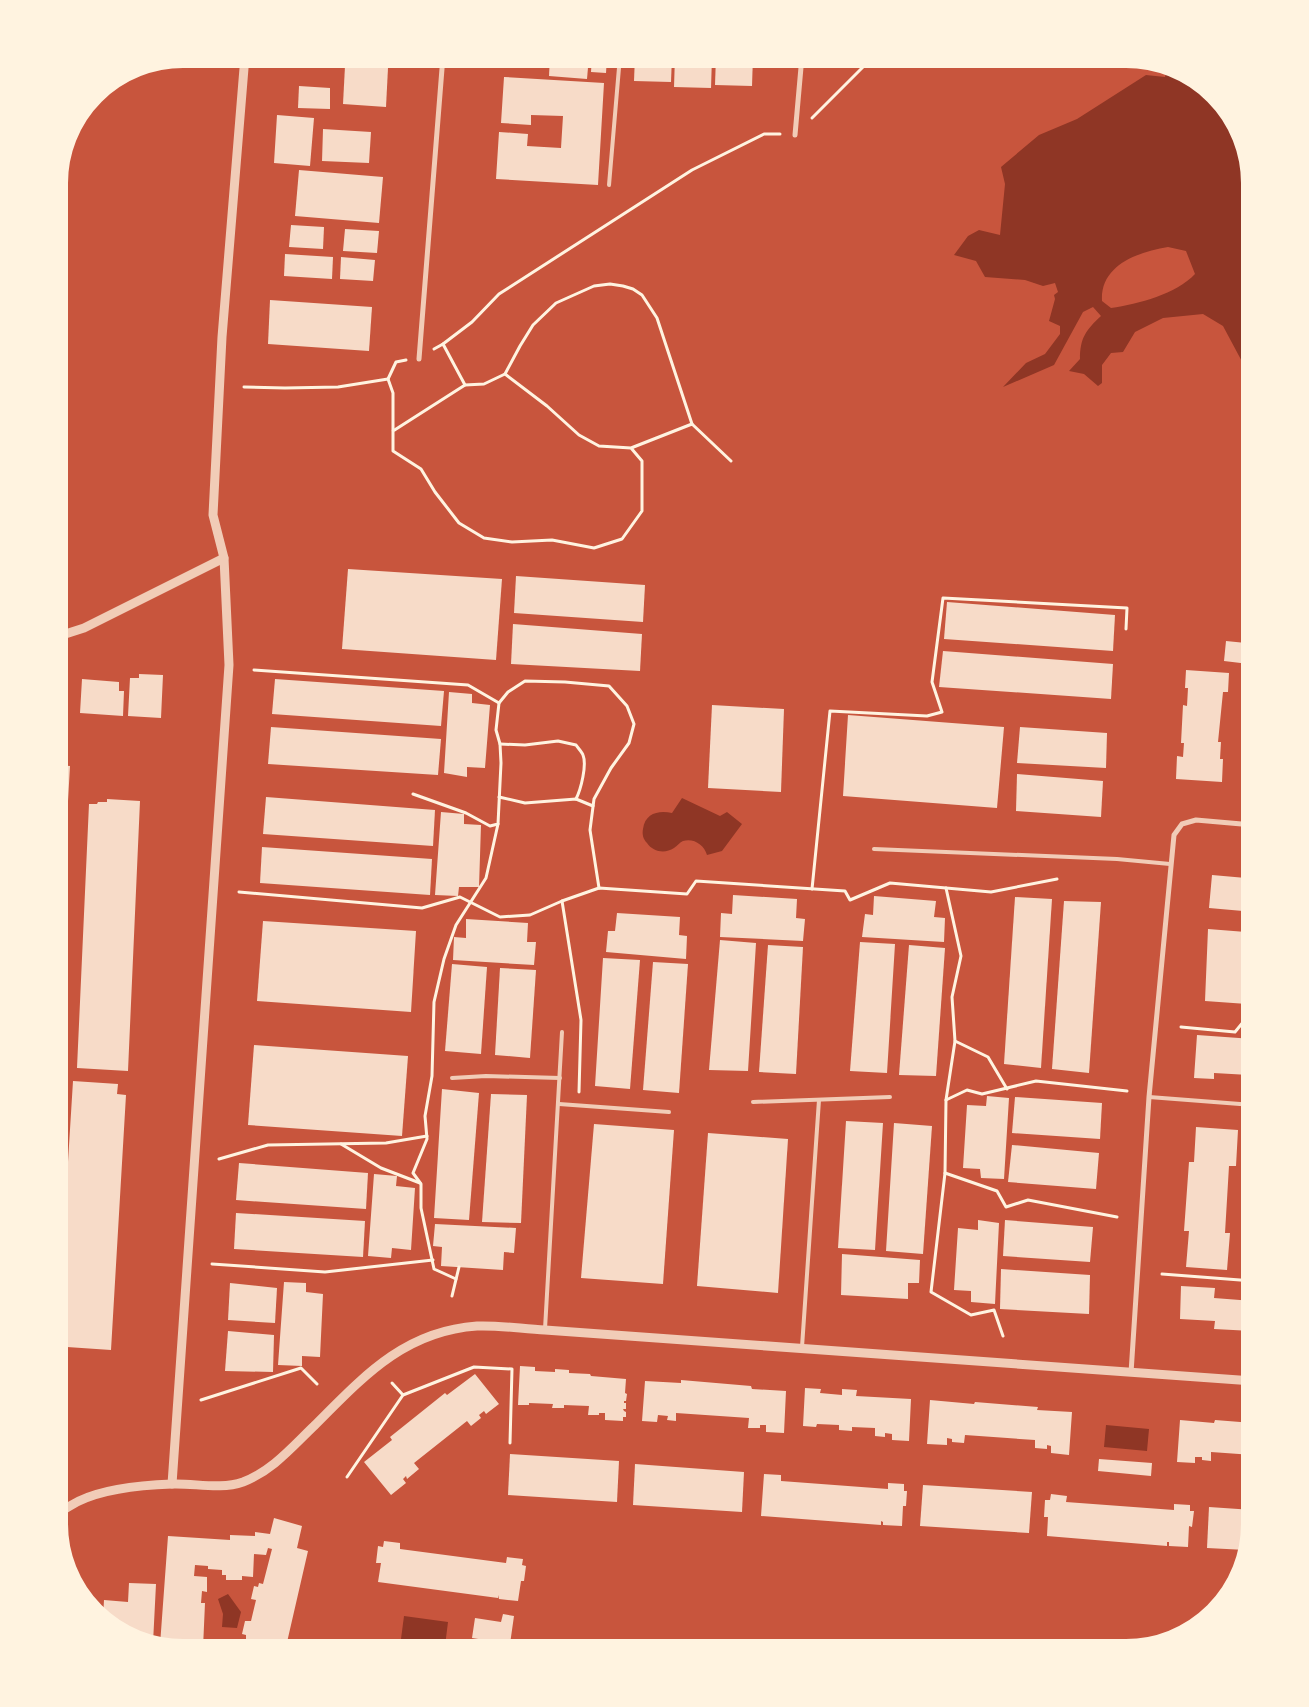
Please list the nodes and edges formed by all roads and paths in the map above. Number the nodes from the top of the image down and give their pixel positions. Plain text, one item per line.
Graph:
1 (244, 65) edge
2 (442, 65) edge
3 (619, 65) edge
4 (801, 65) edge
5 (866, 65) edge
6 (795, 135) junction
7 (609, 186) dead end
8 (442, 344) junction
9 (419, 359) junction
10 (505, 374) junction
11 (388, 379) junction
12 (466, 385) junction
13 (244, 387) dead end
14 (692, 424) junction
15 (393, 431) junction
16 (631, 448) junction
17 (731, 461) dead end
18 (224, 558) junction
19 (1126, 629) dead end
20 (65, 634) edge
21 (254, 670) dead end
22 (498, 703) junction
23 (500, 744) junction
24 (413, 794) dead end
25 (499, 797) junction
26 (576, 799) junction
27 (593, 806) junction
28 (498, 824) junction
29 (1244, 824) edge
30 (874, 849) dead end
31 (1170, 864) junction
32 (1057, 879) dead end
33 (599, 888) junction
34 (946, 888) junction
35 (812, 889) junction
36 (239, 892) dead end
37 (562, 901) junction
38 (472, 902) junction
39 (1244, 1021) edge
40 (1181, 1027) dead end
41 (562, 1032) dead end
42 (955, 1041) junction
43 (452, 1078) dead end
44 (560, 1078) junction
45 (1006, 1088) junction
46 (1127, 1092) dead end
47 (890, 1097) dead end
48 (1149, 1097) junction
49 (819, 1100) junction
50 (946, 1100) junction
51 (754, 1102) dead end
52 (559, 1104) junction
53 (1244, 1104) edge
54 (578, 1105) junction
55 (669, 1112) dead end
56 (427, 1136) junction
57 (341, 1144) junction
58 (219, 1159) dead end
59 (945, 1173) junction
60 (421, 1184) junction
61 (1117, 1217) dead end
62 (433, 1260) junction
63 (212, 1264) dead end
64 (459, 1267) dead end
65 (1162, 1274) dead end
66 (456, 1279) junction
67 (1244, 1280) edge
68 (452, 1296) dead end
69 (545, 1330) junction
70 (1003, 1336) dead end
71 (802, 1349) junction
72 (1131, 1373) junction
73 (1244, 1380) edge
74 (392, 1383) dead end
75 (318, 1384) dead end
76 (403, 1395) junction
77 (201, 1400) dead end
78 (510, 1444) dead end
79 (347, 1477) dead end
80 (172, 1484) junction
81 (65, 1509) edge

1 - 18 street
2 - 9 street
3 - 7 lane
4 - 6 street
5 - 6 path
6 - 8 path
8 - 9 path
8 - 12 path
9 - 11 path
10 - 12 path
10 - 14 path
10 - 16 path
11 - 13 path
11 - 15 path
12 - 15 path
14 - 16 path
14 - 17 path
15 - 16 path
18 - 20 street
18 - 80 street
19 - 35 path
21 - 22 path
22 - 23 path
22 - 27 path
23 - 25 path
23 - 26 path
24 - 28 path
25 - 26 path
25 - 28 path
26 - 27 path
27 - 33 path
28 - 38 path
29 - 31 street
30 - 31 lane
31 - 48 street
32 - 34 path
33 - 35 path
33 - 37 path
34 - 35 path
34 - 42 path
36 - 38 path
37 - 38 path
37 - 54 path
38 - 56 path
39 - 40 path
41 - 44 lane
42 - 45 path
42 - 50 path
43 - 44 lane
44 - 52 lane
45 - 46 path
45 - 50 path
47 - 49 lane
48 - 53 lane
48 - 72 street
49 - 51 lane
49 - 71 lane
50 - 59 path
52 - 54 lane
52 - 69 lane
54 - 55 lane
56 - 57 path
56 - 60 path
57 - 58 path
57 - 60 path
59 - 61 path
59 - 70 path
60 - 62 path
62 - 63 path
62 - 66 path
64 - 66 path
65 - 67 path
66 - 68 path
69 - 71 street
69 - 80 street
71 - 72 street
72 - 73 street
74 - 76 path
75 - 77 path
76 - 78 path
76 - 79 path
80 - 81 street

